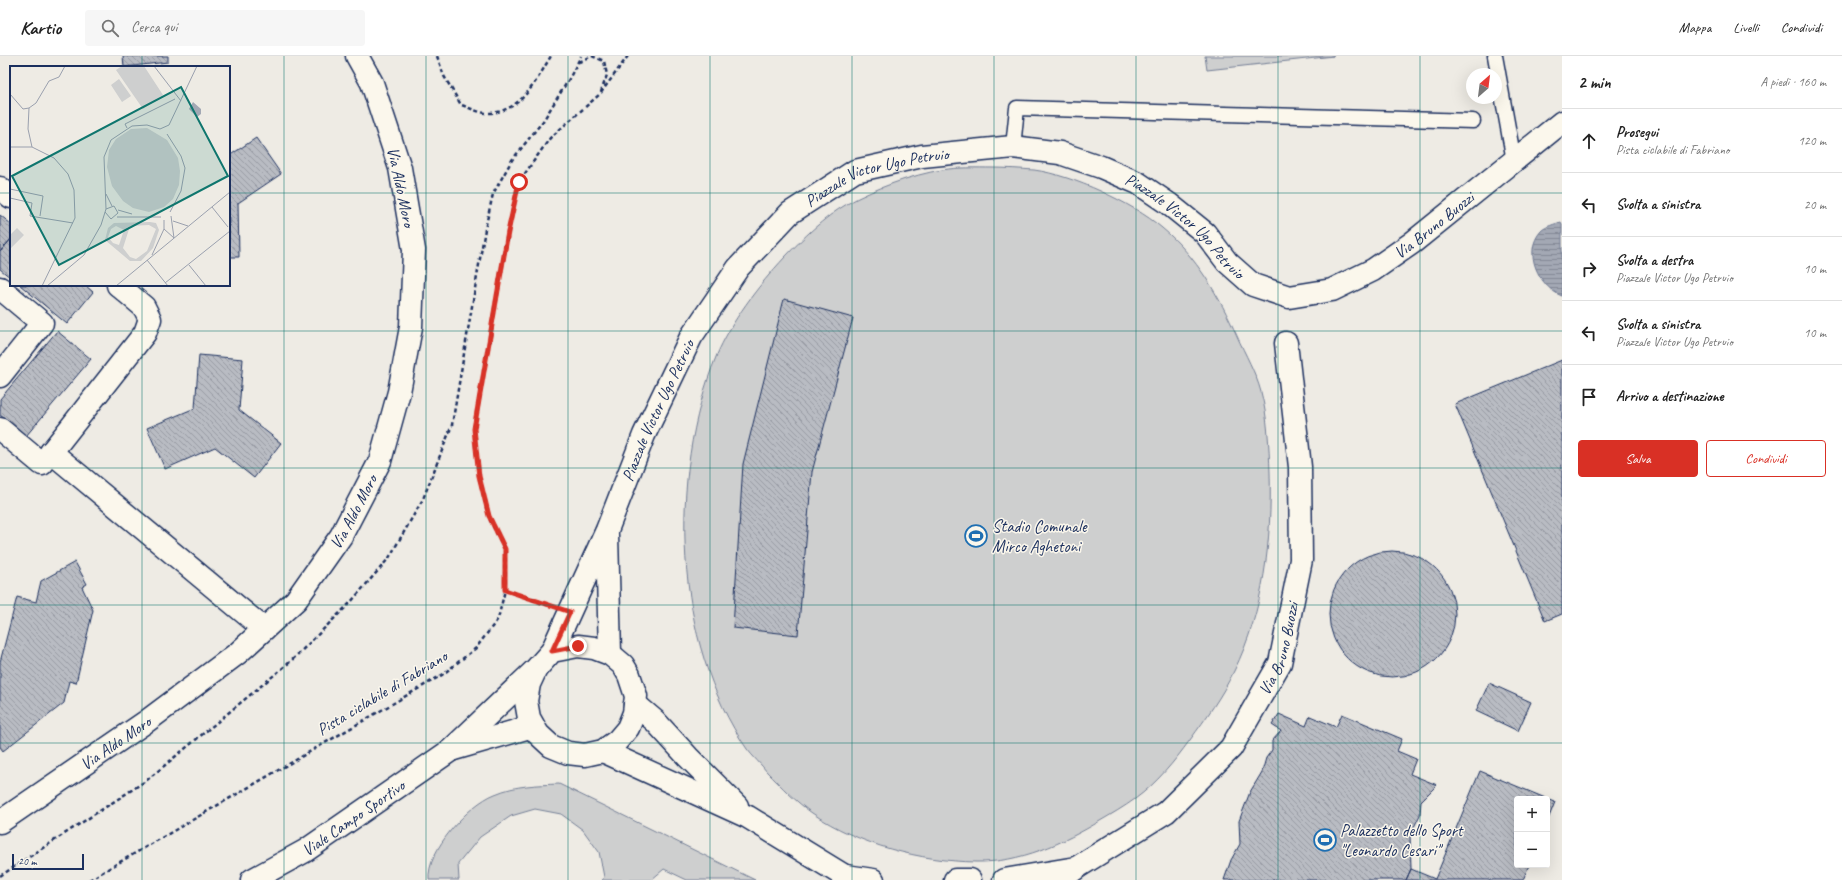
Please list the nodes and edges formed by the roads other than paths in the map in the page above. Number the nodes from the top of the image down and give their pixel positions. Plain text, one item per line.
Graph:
1 (356, 56) edge
2 (1495, 56) edge
3 (1473, 121) dead end
4 (1562, 122) edge
5 (1013, 147) junction
6 (1514, 161) junction
7 (0, 188) edge
8 (10, 196) edge
9 (119, 286) edge
10 (0, 288) edge
11 (1289, 297) joint
12 (1286, 343) dead end
13 (0, 376) edge
14 (0, 429) edge
15 (51, 452) junction
16 (607, 530) junction
17 (264, 629) junction
18 (552, 651) junction
19 (610, 654) junction
20 (536, 669) junction
21 (635, 704) junction
22 (533, 726) junction
23 (451, 750) junction
24 (603, 751) junction
25 (748, 817) junction
26 (0, 822) edge
27 (1069, 874) edge
28 (848, 878) edge
29 (252, 880) edge
30 (873, 880) edge
31 (955, 880) edge
32 (970, 880) edge
33 (1004, 880) edge

1 - 17 street, Via Aldo Moro
2 - 6 lane
3 - 5 lane
4 - 6 street, Via Bruno Buozzi
5 - 11 street, Piazzale Victor Ugo Petruio
5 - 16 street, Piazzale Victor Ugo Petruio
6 - 11 street, Via Bruno Buozzi
7 - 8 street
9 - 15 street
10 - 13 street
12 - 27 street, Via Bruno Buozzi
14 - 15 street
15 - 17 street
16 - 18 street, Piazzale Victor Ugo Petruio
16 - 19 street, Piazzale Victor Ugo Petruio
17 - 26 street, Via Aldo Moro
18 - 19 street, Piazzale Victor Ugo Petruio
18 - 20 street, Piazzale Victor Ugo Petruio
19 - 21 street, Piazzale Victor Ugo Petruio
20 - 22 street, Piazzale Victor Ugo Petruio
20 - 23 street, Viale Campo Sportivo
21 - 24 street, Piazzale Victor Ugo Petruio
21 - 25 street
22 - 23 street, Viale Campo Sportivo
22 - 24 street, Piazzale Victor Ugo Petruio
23 - 29 street, Viale Campo Sportivo
24 - 25 street
25 - 28 street
27 - 33 street, Via Bruno Buozzi
28 - 30 street
31 - 32 street

